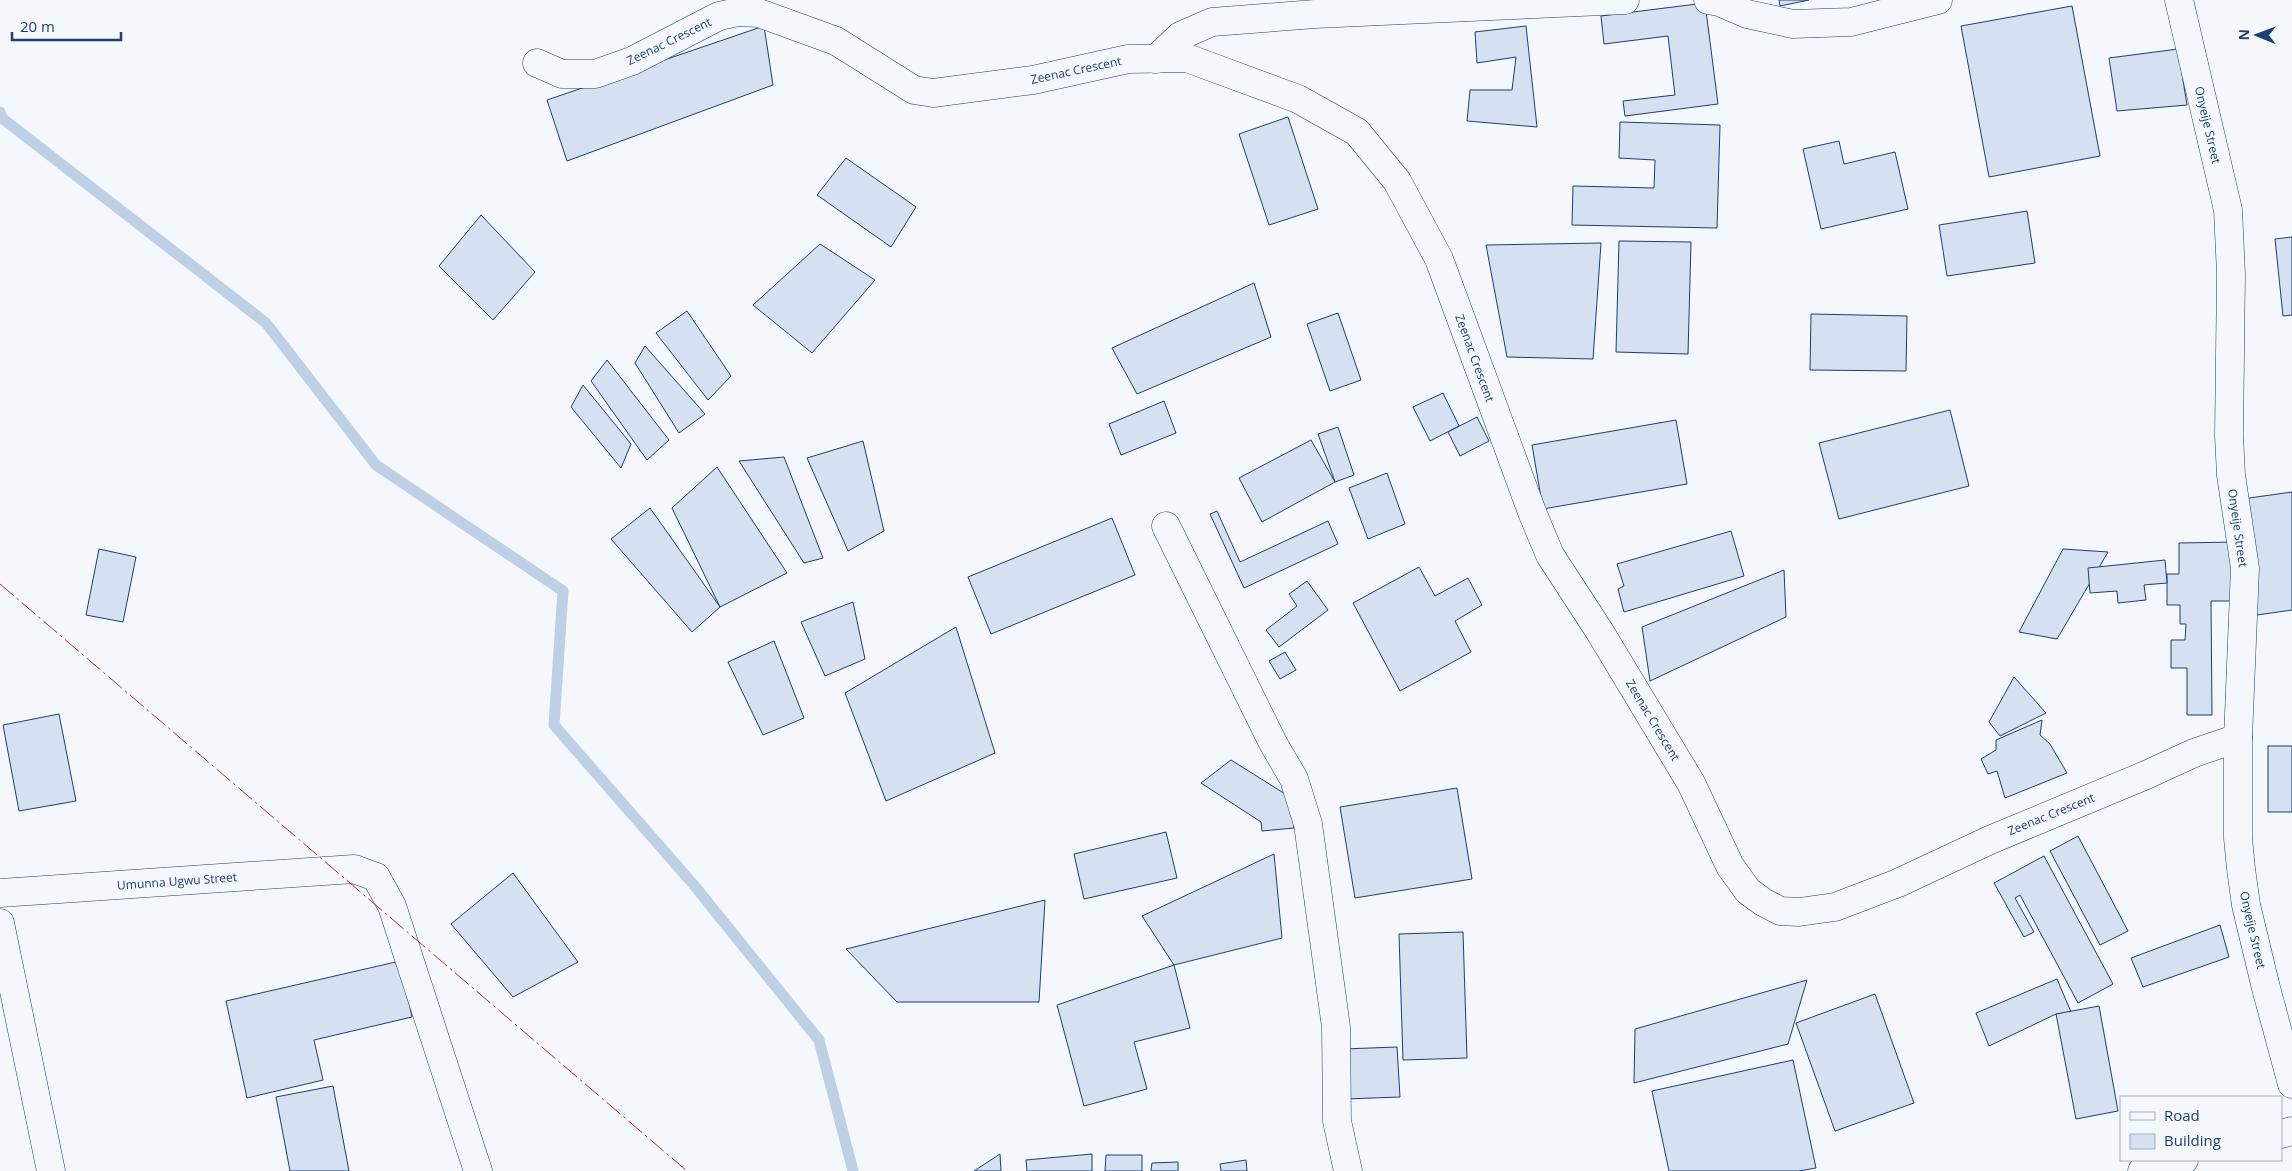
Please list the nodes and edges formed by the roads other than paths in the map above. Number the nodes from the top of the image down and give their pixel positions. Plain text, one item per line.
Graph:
1 (1625, 0) edge
2 (1708, 0) edge
3 (1938, 0) edge
4 (2179, 0) edge
5 (1156, 59) junction
6 (537, 63) dead end
7 (1166, 526) dead end
8 (2238, 738) junction
9 (0, 892) edge
10 (0, 922) edge
11 (2292, 1084) edge
12 (2180, 1161) edge
13 (51, 1171) edge
14 (478, 1171) edge
15 (1348, 1171) edge
16 (2142, 1171) edge

1 - 5 street
2 - 3 street
4 - 8 street, Onyeije Street
5 - 6 street, Zeenac Crescent
5 - 8 street, Zeenac Crescent
7 - 15 street
8 - 11 street, Onyeije Street
9 - 14 street, Umunna Ugwu Street
10 - 13 street
12 - 16 street

